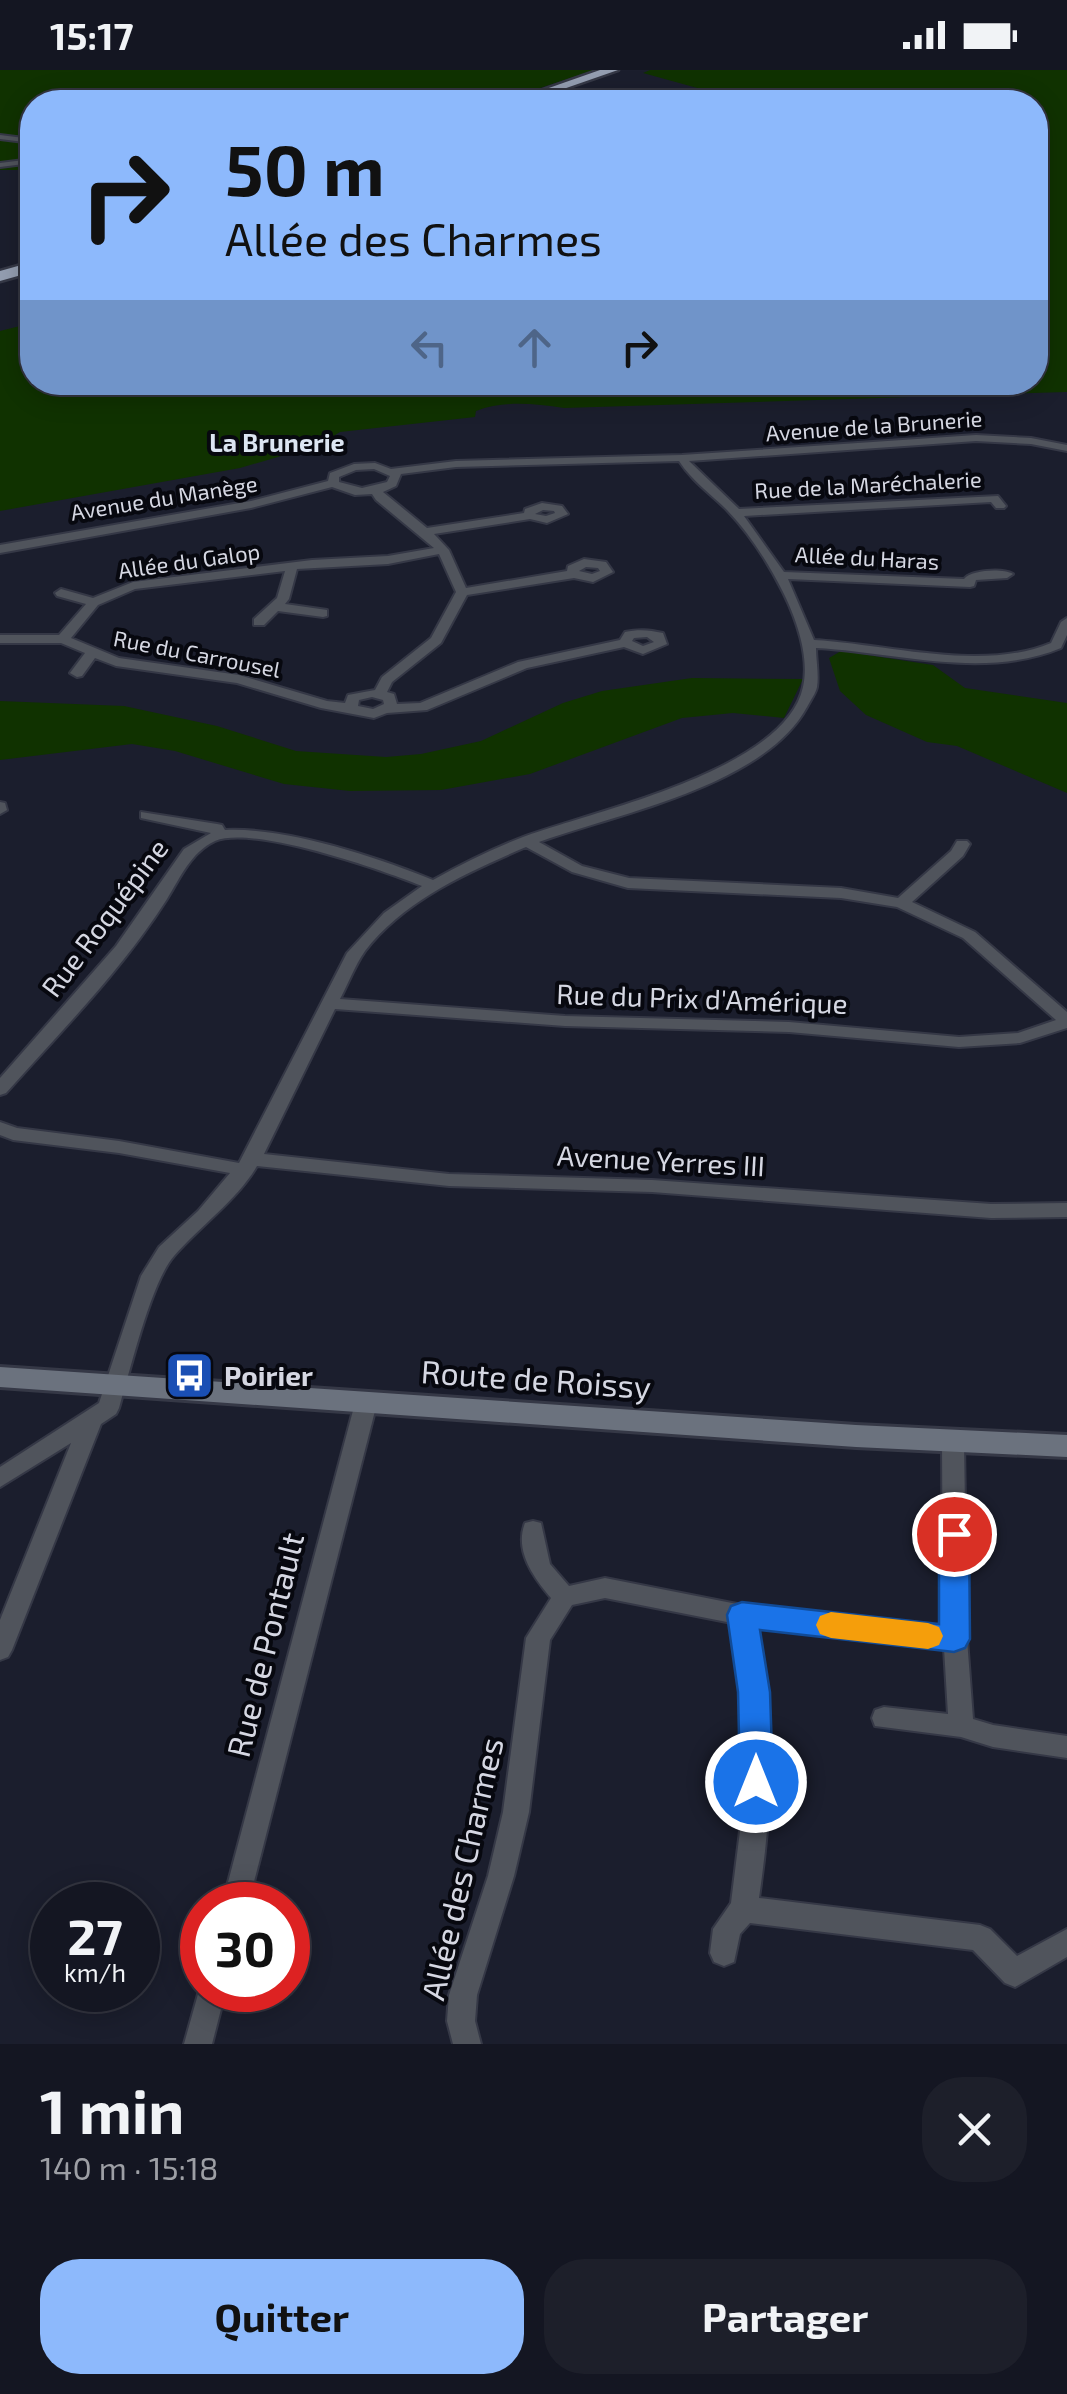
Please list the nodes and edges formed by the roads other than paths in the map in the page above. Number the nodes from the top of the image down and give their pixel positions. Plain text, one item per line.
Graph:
1 (612, 70) edge
2 (625, 70) edge
3 (551, 90) edge
4 (564, 90) edge
5 (1067, 448) edge
6 (682, 458) junction
7 (392, 472) junction
8 (333, 483) junction
9 (376, 490) junction
10 (1000, 506) dead end
11 (735, 513) junction
12 (530, 516) dead end
13 (426, 532) junction
14 (0, 549) edge
15 (444, 550) junction
16 (292, 566) junction
17 (574, 574) dead end
18 (1007, 574) dead end
19 (780, 575) junction
20 (462, 592) junction
21 (61, 593) dead end
22 (94, 602) junction
23 (278, 607) junction
24 (323, 613) dead end
25 (259, 622) dead end
26 (1067, 622) edge
27 (0, 639) edge
28 (63, 640) junction
29 (625, 643) dead end
30 (810, 644) junction
31 (93, 652) junction
32 (76, 673) dead end
33 (379, 694) junction
34 (351, 708) junction
35 (388, 710) junction
36 (146, 815) dead end
37 (220, 834) junction
38 (526, 841) junction
39 (962, 844) dead end
40 (435, 886) junction
41 (901, 904) junction
42 (332, 1004) junction
43 (1067, 1022) edge
44 (0, 1089) edge
45 (0, 1128) edge
46 (248, 1164) junction
47 (1067, 1210) edge
48 (0, 1377) edge
49 (117, 1386) junction
50 (366, 1403) junction
51 (91, 1422) junction
52 (953, 1442) junction
53 (1067, 1446) edge
54 (0, 1478) edge
55 (533, 1530) dead end
56 (564, 1597) junction
57 (742, 1615) junction
58 (954, 1639) junction
59 (0, 1650) edge
60 (884, 1718) dead end
61 (961, 1726) junction
62 (1067, 1747) edge
63 (241, 1882) edge
64 (744, 1909) junction
65 (1067, 1942) edge
66 (724, 1953) dead end
67 (206, 2012) edge
68 (198, 2044) edge
69 (467, 2044) edge

1 - 3 highway
2 - 4 highway
5 - 6 street, Avenue de la Brunerie
6 - 7 street, Avenue de la Brunerie
6 - 11 street
7 - 8 street, Avenue du Manège
7 - 9 street
8 - 9 street
8 - 14 street, Avenue du Manège
9 - 13 street
10 - 11 street, Rue de la Maréchalerie
11 - 19 street
12 - 13 street
13 - 15 street
15 - 16 street, Allée du Galop
15 - 20 street
16 - 22 street, Allée du Galop
16 - 23 street, Allée du Galop
17 - 20 street
18 - 19 street, Allée du Haras
19 - 30 street
20 - 33 street
21 - 22 street, Allée du Galop
22 - 28 street, Allée du Galop
23 - 24 street
23 - 25 street
26 - 30 street
27 - 28 street, Rue du Carrousel
28 - 31 street, Rue du Carrousel
29 - 35 street
30 - 38 street
31 - 32 street, Rue du Carrousel
31 - 34 street, Rue du Carrousel
33 - 34 street
33 - 35 street
34 - 35 street, Rue du Carrousel
36 - 37 street, Rue Roquépine
37 - 40 street, Rue Roquépine
37 - 44 street, Rue Roquépine
38 - 40 street
38 - 41 street
39 - 41 street
40 - 42 street
41 - 43 street
42 - 43 street, Rue du Prix d'Amérique
42 - 46 street
45 - 46 street
46 - 47 street, Avenue Yerres III
46 - 49 street
48 - 49 main road, Route de Roissy
49 - 50 main road, Route de Roissy
49 - 51 street
50 - 52 main road, Route de Roissy
50 - 63 street, Rue de Pontault
51 - 54 street
51 - 59 street
52 - 53 main road, Route de Roissy
52 - 58 street
55 - 56 street
56 - 57 street
56 - 69 street, Allée des Charmes
57 - 58 street
57 - 64 street
58 - 61 street
60 - 61 street
61 - 62 street
64 - 65 street
64 - 66 street
67 - 68 street

